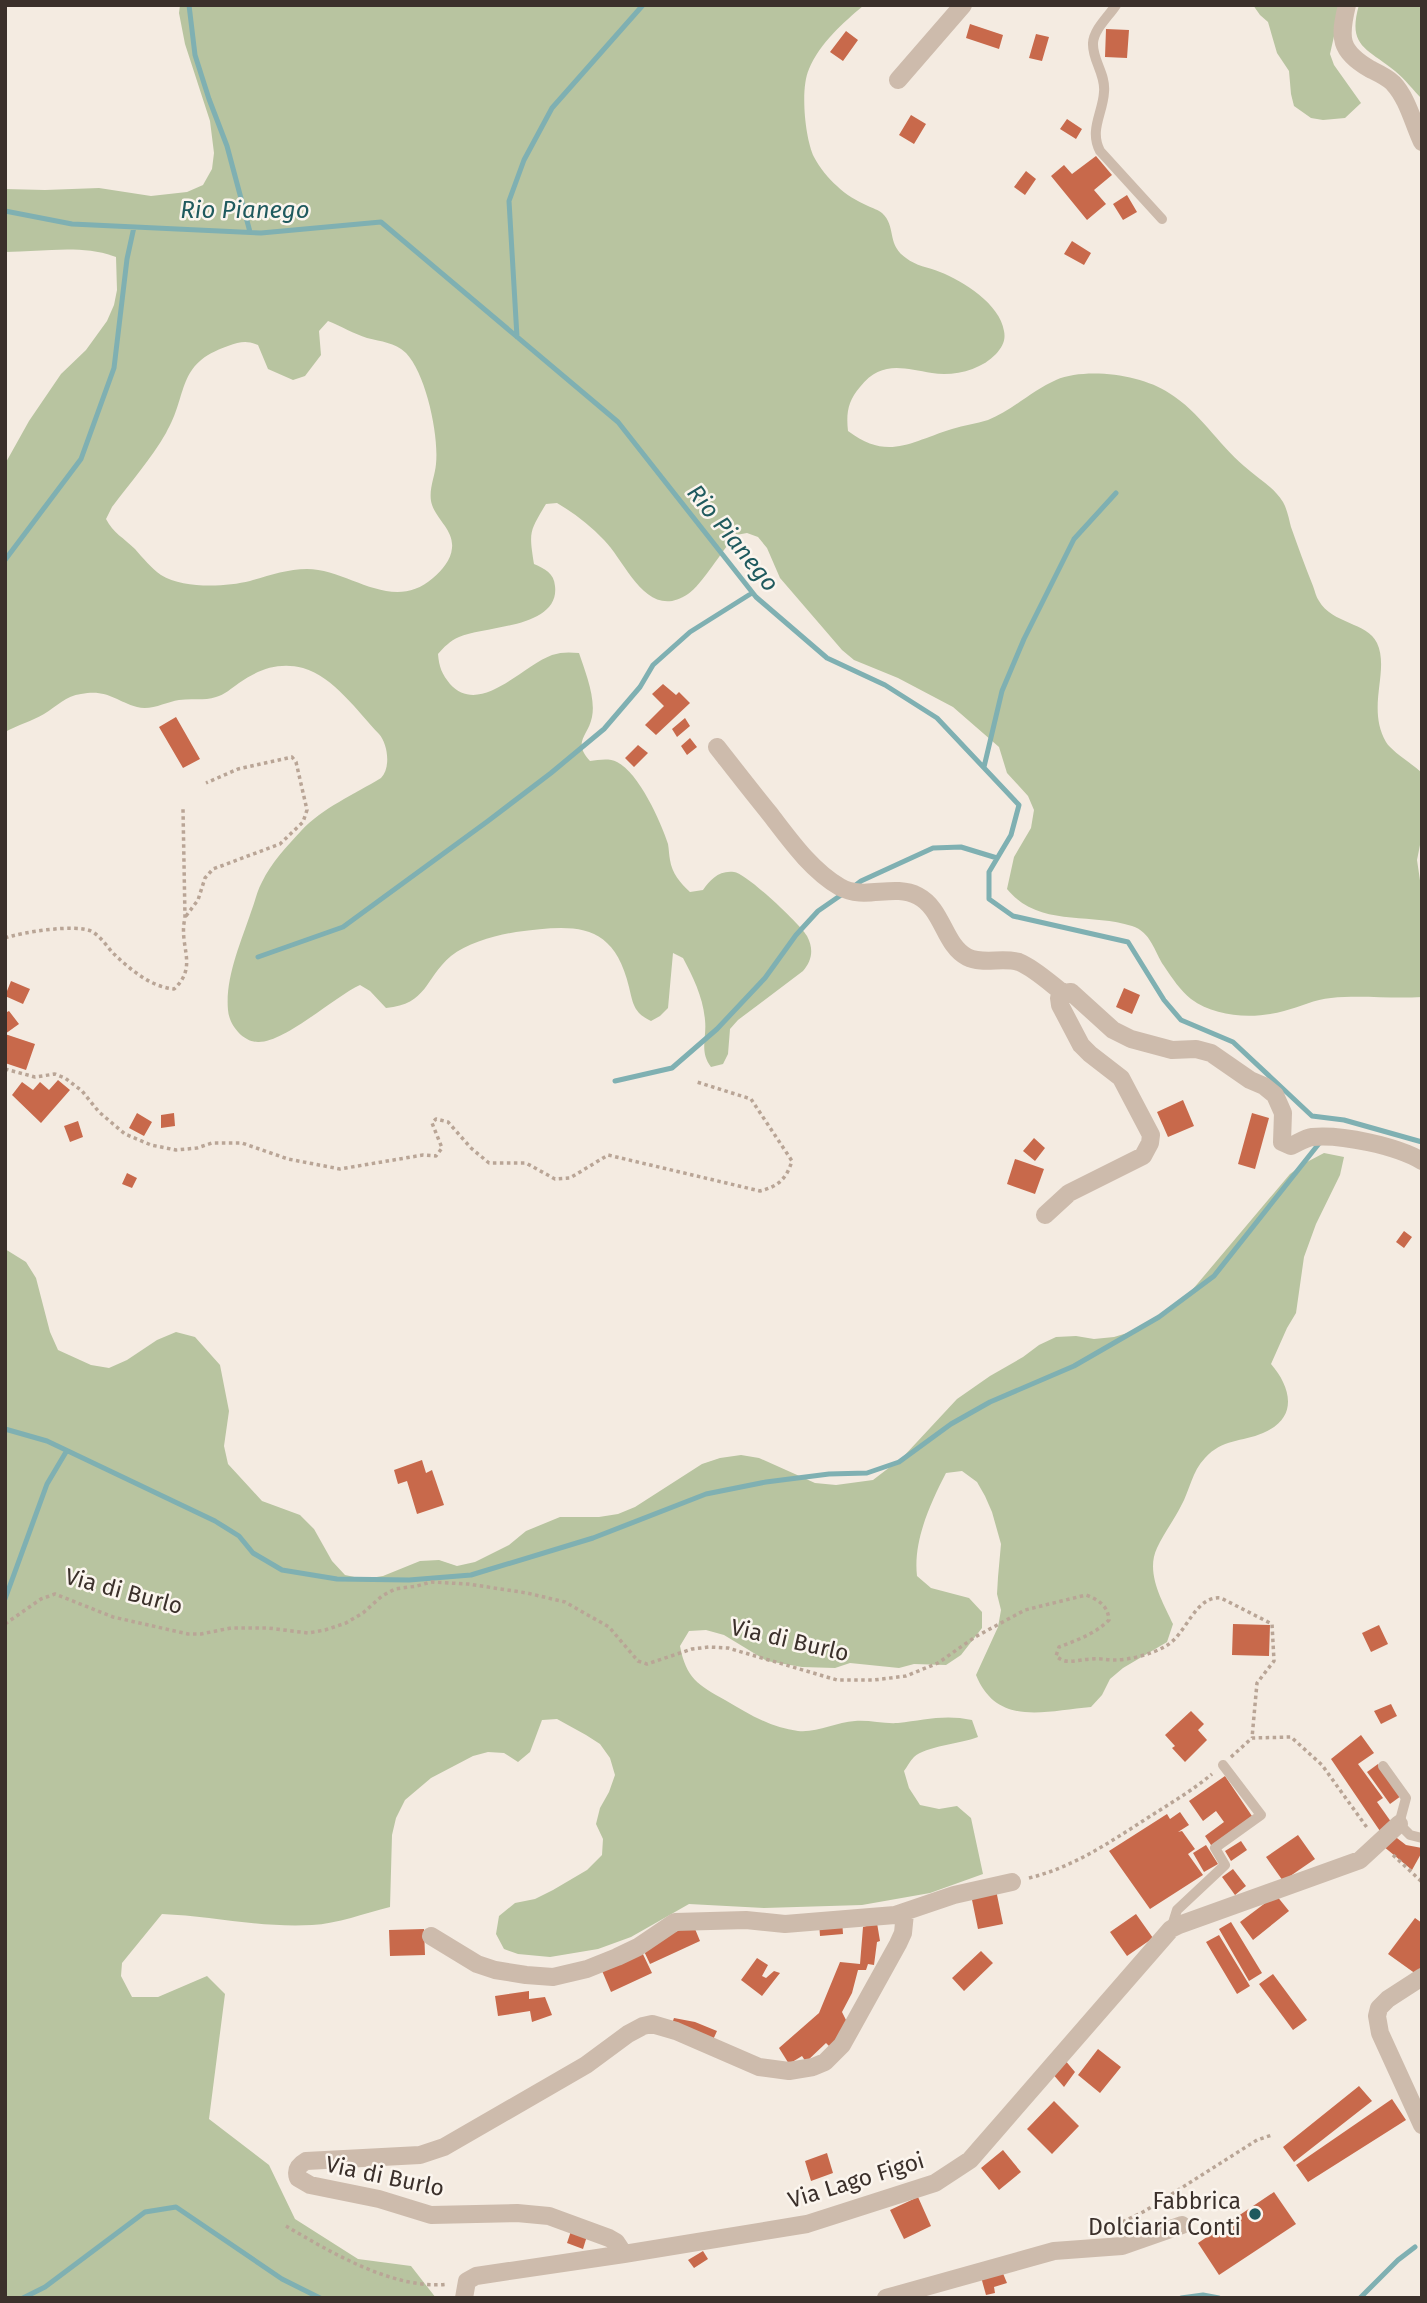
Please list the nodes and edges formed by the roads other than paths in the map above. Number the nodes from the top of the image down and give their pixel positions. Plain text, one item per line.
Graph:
1 (963, 5) edge
2 (1116, 5) edge
3 (1347, 5) edge
4 (898, 80) dead end
5 (1422, 142) edge
6 (1162, 219) dead end
7 (717, 747) dead end
8 (1063, 993) junction
9 (1422, 1161) edge
10 (1045, 1215) dead end
11 (1223, 1765) road end
12 (1383, 1766) dead end
13 (1399, 1824) junction
14 (1422, 1838) edge
15 (1012, 1882) road end
16 (905, 1913) junction
17 (1171, 1929) junction
18 (431, 1936) dead end
19 (1422, 1976) edge
20 (1422, 2125) edge
21 (1182, 2225) dead end
22 (624, 2255) junction
23 (466, 2290) edge
24 (886, 2298) edge

1 - 4 street
2 - 6 lane
3 - 5 street
7 - 8 street
8 - 9 street
8 - 10 street
11 - 17 lane, Via Lago Figoi
12 - 13 lane
13 - 14 lane
13 - 17 street, Via Lago Figoi
15 - 16 street
16 - 18 street
16 - 22 street, Via di Burlo
17 - 22 street, Via Lago Figoi
19 - 20 street
21 - 24 street
22 - 23 street, Via Lago Figoi

